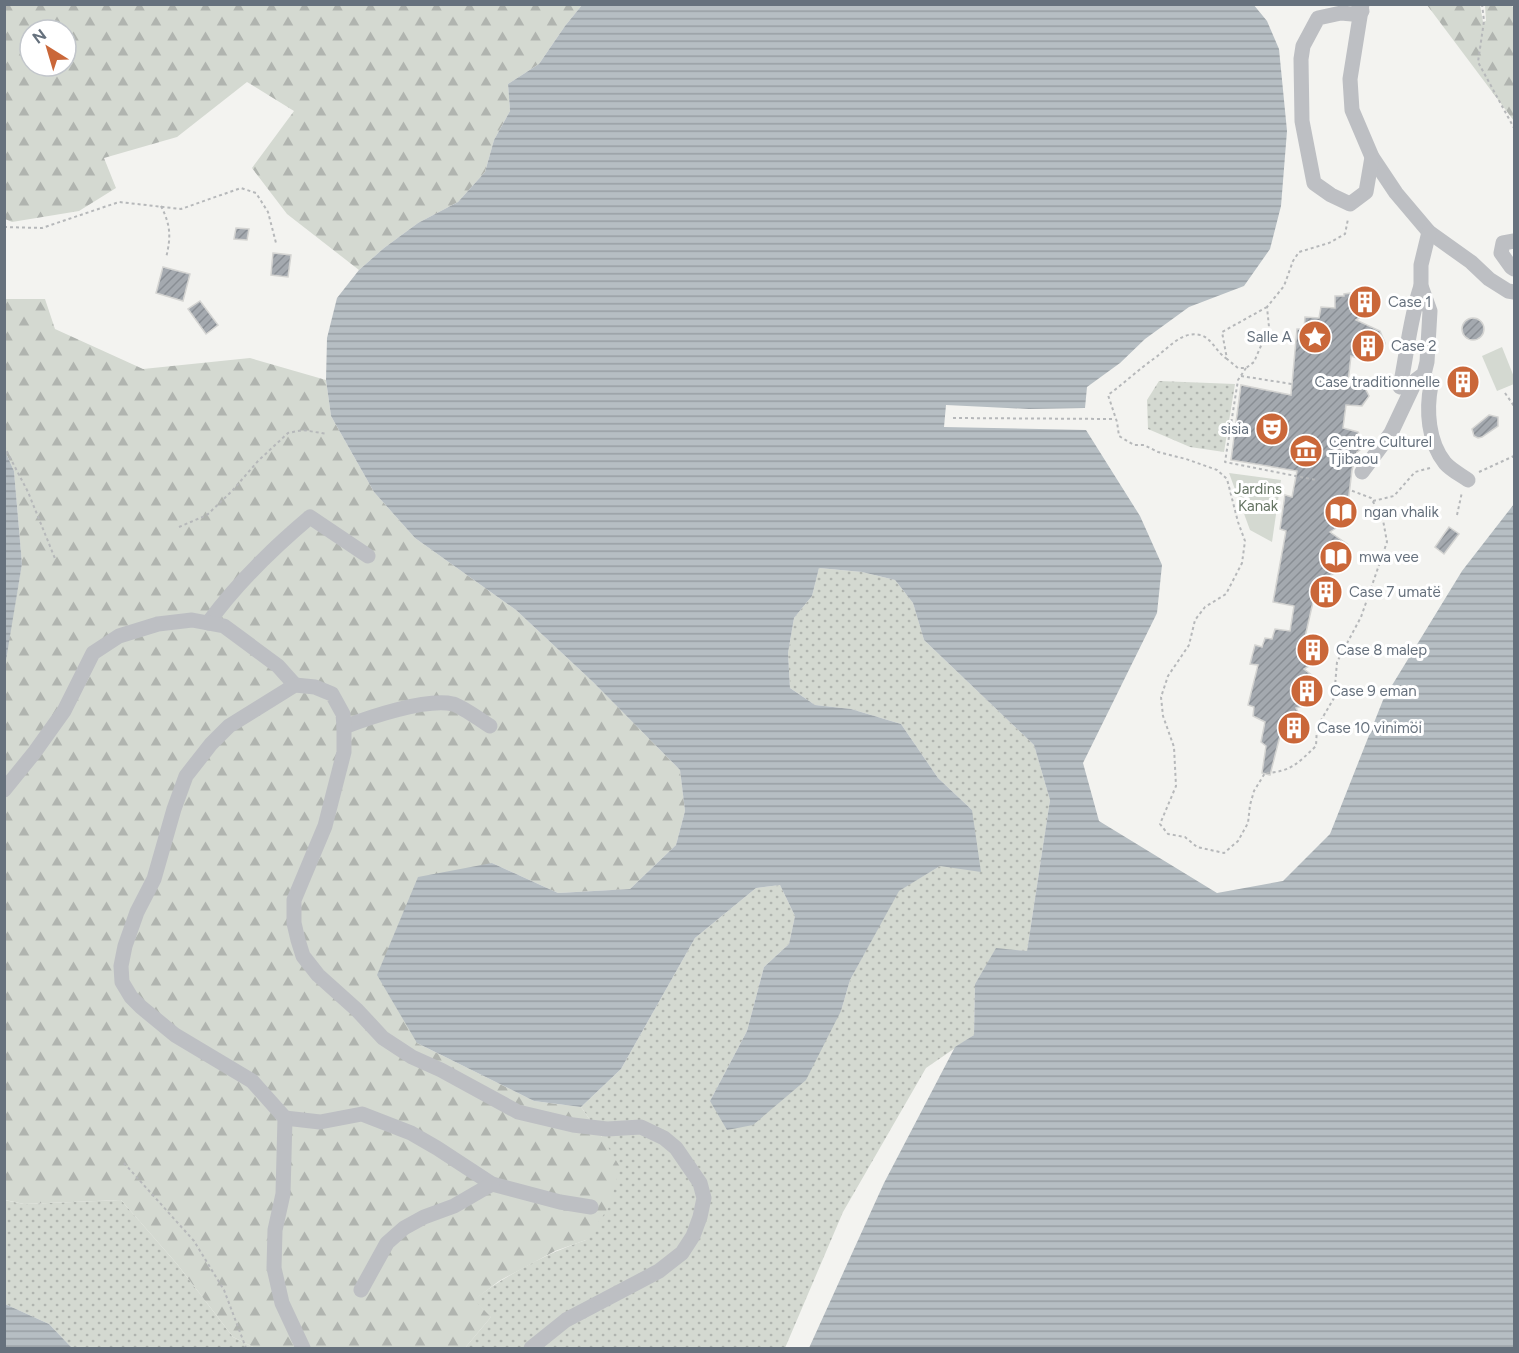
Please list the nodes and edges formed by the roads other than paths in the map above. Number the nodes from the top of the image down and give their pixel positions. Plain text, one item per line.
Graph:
1 (1362, 8) edge
2 (1372, 158) junction
3 (1429, 232) junction
4 (1515, 241) edge
5 (1515, 269) edge
6 (1420, 286) junction
7 (1515, 292) edge
8 (1424, 374) junction
9 (1400, 387) dead end
10 (1362, 472) dead end
11 (1468, 480) dead end
12 (368, 556) dead end
13 (208, 623) junction
14 (295, 685) junction
15 (490, 726) dead end
16 (344, 727) junction
17 (4, 790) edge
18 (285, 1118) junction
19 (492, 1184) junction
20 (591, 1207) dead end
21 (361, 1290) dead end
22 (303, 1348) edge
23 (531, 1348) edge

1 - 2 street
1 - 2 street
2 - 3 street
3 - 6 street
3 - 7 street
4 - 5 street
6 - 8 street
6 - 9 street
8 - 10 street
8 - 11 street
12 - 13 street
13 - 14 street
13 - 17 street
14 - 16 street
14 - 18 street
15 - 16 street
16 - 23 street
18 - 19 street
18 - 22 street
19 - 20 street
19 - 21 street

